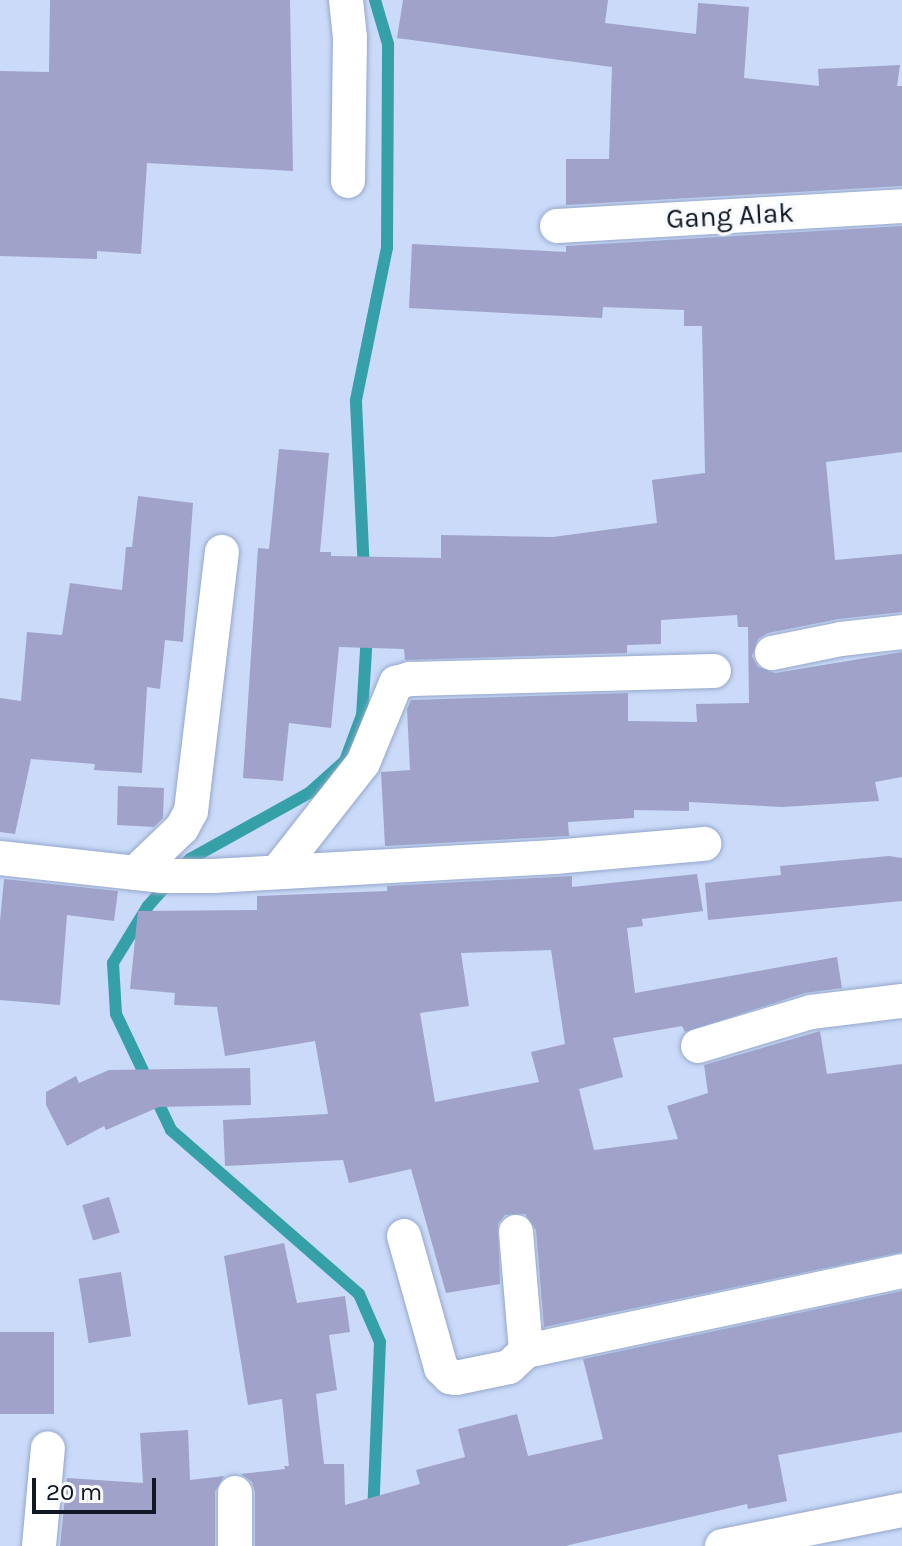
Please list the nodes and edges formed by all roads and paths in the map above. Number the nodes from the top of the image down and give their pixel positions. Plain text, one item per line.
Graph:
1 (346, 0) edge
2 (348, 181) dead end
3 (902, 206) edge
4 (557, 226) dead end
5 (222, 552) dead end
6 (902, 632) edge
7 (772, 653) dead end
8 (714, 671) dead end
9 (704, 844) dead end
10 (0, 858) edge
11 (278, 871) junction
12 (149, 874) junction
13 (902, 1001) edge
14 (698, 1046) dead end
15 (516, 1232) dead end
16 (404, 1236) dead end
17 (902, 1271) edge
18 (526, 1351) junction
19 (48, 1448) dead end
20 (235, 1493) dead end
21 (902, 1510) edge
22 (791, 1539) edge
23 (39, 1546) edge
24 (235, 1546) edge
25 (723, 1546) edge

1 - 2 street
3 - 4 street, Gang Alak
5 - 12 street
6 - 7 street
8 - 11 street
9 - 11 street
10 - 12 street
11 - 12 street
13 - 14 street
15 - 18 street
16 - 18 street
17 - 18 street
19 - 23 street
20 - 24 street
21 - 22 street
22 - 25 street

